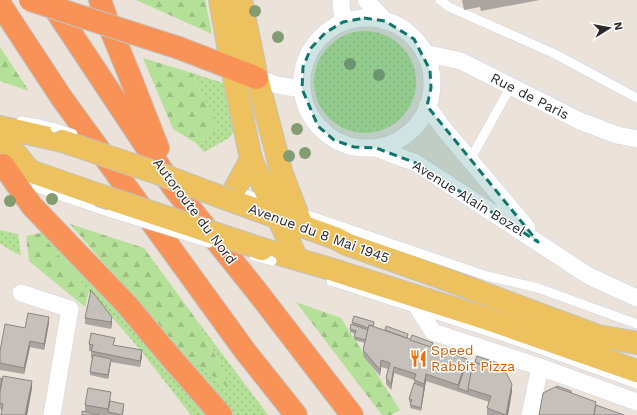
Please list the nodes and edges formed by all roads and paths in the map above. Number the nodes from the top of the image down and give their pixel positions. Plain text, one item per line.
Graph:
1 (30, 0) edge
2 (49, 0) edge
3 (100, 0) edge
4 (220, 0) edge
5 (241, 0) edge
6 (341, 0) edge
7 (366, 0) edge
8 (440, 0) edge
9 (0, 4) edge
10 (385, 21) junction
11 (342, 22) junction
12 (424, 53) junction
13 (232, 68) junction
14 (257, 78) junction
15 (511, 86) junction
16 (302, 89) junction
17 (637, 98) edge
18 (427, 106) junction
19 (5, 124) edge
20 (58, 134) junction
21 (637, 139) edge
22 (106, 145) dead end
23 (376, 148) junction
24 (142, 158) dead end
25 (251, 159) junction
26 (470, 160) junction
27 (9, 171) edge
28 (172, 177) junction
29 (230, 193) junction
30 (286, 214) junction
31 (538, 242) junction
32 (270, 258) junction
33 (324, 278) dead end
34 (21, 293) dead end
35 (637, 298) edge
36 (415, 302) junction
37 (637, 324) edge
38 (637, 343) edge
39 (540, 367) junction
40 (637, 371) edge
41 (637, 384) edge
42 (637, 402) edge
43 (52, 415) edge
44 (220, 415) edge
45 (296, 415) edge
46 (352, 415) edge
47 (530, 415) edge

1 - 13 highway, bridge
2 - 28 highway, Autoroute du Nord
3 - 28 highway
4 - 13 main road
5 - 14 main road
6 - 11 street
7 - 10 street
8 - 17 lane
9 - 45 highway
10 - 11 street
10 - 12 street
11 - 16 street
12 - 15 street, Rue de Paris
12 - 18 street
13 - 14 highway
13 - 25 main road
14 - 16 street
14 - 30 main road
15 - 21 street, Rue de Paris
15 - 26 lane
16 - 23 street
18 - 23 street
18 - 26 street, Avenue Alain Bozel
19 - 20 main road, Avenue du 8 Mai 1945
19 - 27 main road
20 - 22 lane, bridge
20 - 29 main road, Avenue du 8 Mai 1945, bridge
23 - 31 street, Avenue Alain Bozel
24 - 28 lane
25 - 29 main road
25 - 30 main road
26 - 31 street, Avenue Alain Bozel
27 - 32 main road, Avenue du 8 Mai 1945, bridge
27 - 44 highway
28 - 46 highway, Autoroute du Nord
29 - 30 main road, Avenue du 8 Mai 1945
30 - 32 main road
30 - 37 lane
30 - 38 main road, Avenue du 8 Mai 1945
31 - 35 street, Avenue Alain Bozel
32 - 36 main road, Avenue du 8 Mai 1945
33 - 36 lane
34 - 43 street
36 - 39 street
36 - 40 main road, Avenue du 8 Mai 1945
36 - 41 lane
39 - 42 street
39 - 47 street

